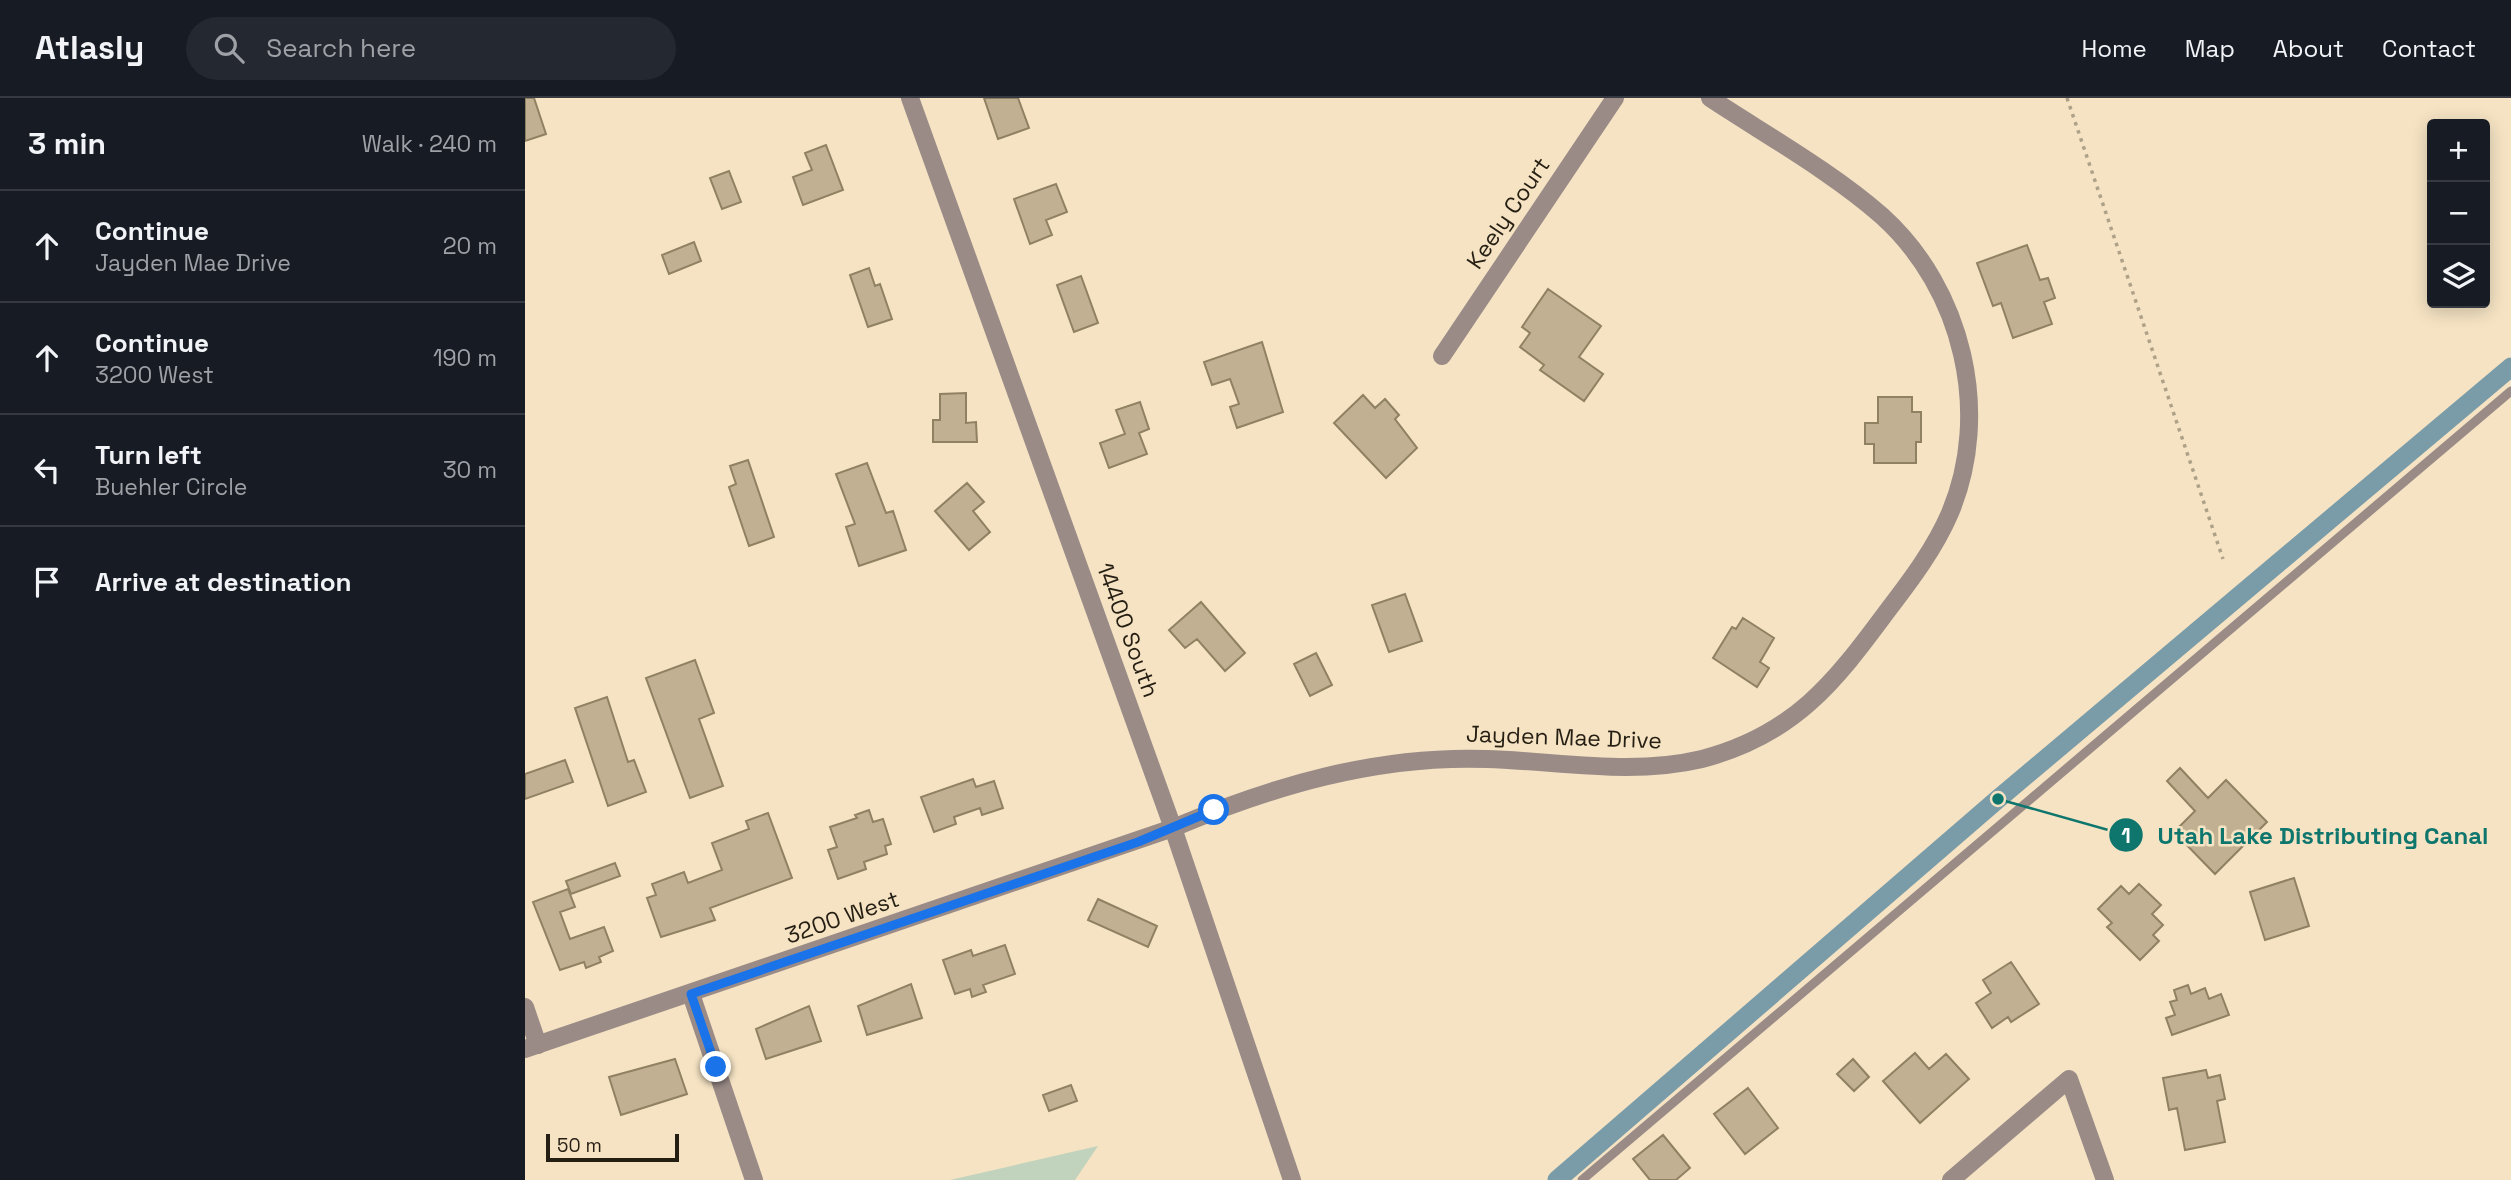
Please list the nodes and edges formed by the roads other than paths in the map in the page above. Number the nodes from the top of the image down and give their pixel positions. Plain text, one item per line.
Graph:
1 (910, 98) edge
2 (1615, 98) edge
3 (1710, 98) edge
4 (1442, 356) dead end
5 (2511, 391) edge
6 (1173, 828) junction
7 (691, 994) junction
8 (525, 1007) edge
9 (532, 1047) edge
10 (754, 1180) edge
11 (1292, 1180) edge
12 (1582, 1180) edge
13 (1951, 1180) edge
14 (2105, 1180) edge

1 - 6 street, 14400 South
2 - 4 street, Keely Court
3 - 6 street, Jayden Mae Drive
5 - 12 lane
6 - 7 street, 3200 West
6 - 11 street, 14400 South
7 - 9 street, 3200 West
7 - 10 street
8 - 9 street
13 - 14 street

